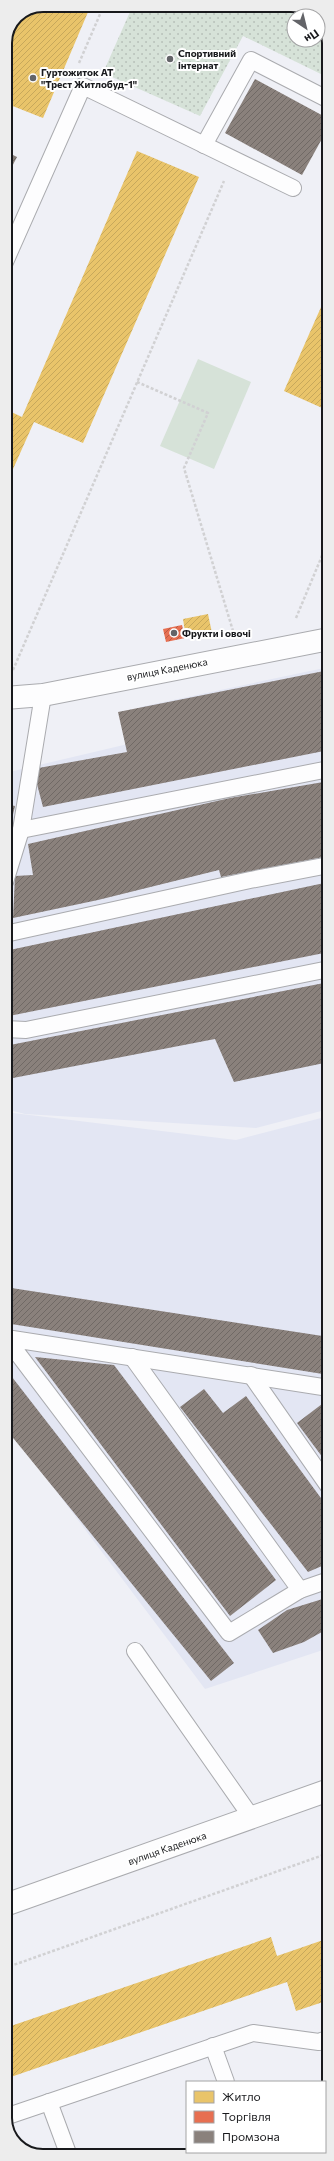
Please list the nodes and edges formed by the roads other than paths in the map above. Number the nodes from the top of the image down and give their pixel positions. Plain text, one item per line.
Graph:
1 (322, 96) edge
2 (204, 145) junction
3 (293, 188) dead end
4 (12, 246) edge
5 (322, 640) edge
6 (43, 695) junction
7 (12, 697) edge
8 (322, 770) edge
9 (21, 830) junction
10 (12, 859) edge
11 (322, 867) edge
12 (12, 932) edge
13 (322, 970) edge
14 (12, 1029) edge
15 (12, 1339) edge
16 (12, 1346) edge
17 (132, 1357) junction
18 (251, 1375) junction
19 (322, 1387) edge
20 (322, 1477) edge
21 (322, 1582) edge
22 (300, 1590) junction
23 (136, 1651) dead end
24 (322, 1793) edge
25 (252, 1818) junction
26 (12, 1903) edge
27 (322, 2041) edge
28 (213, 2046) junction
29 (226, 2081) edge
30 (49, 2102) junction
31 (12, 2115) edge
32 (66, 2149) edge

1 - 2 lane
2 - 3 lane
2 - 4 lane
5 - 6 street, вулиця Каденюка
6 - 7 street, вулиця Каденюка
6 - 9 lane
8 - 9 lane
9 - 10 lane
11 - 12 lane
13 - 14 lane
15 - 17 lane
16 - 22 lane
17 - 18 lane
17 - 22 lane
18 - 19 lane
18 - 20 lane
21 - 22 lane
23 - 25 lane
24 - 25 street, вулиця Каденюка
25 - 26 street, вулиця Каденюка
27 - 28 lane
28 - 29 lane
28 - 30 lane
30 - 31 lane
30 - 32 lane

